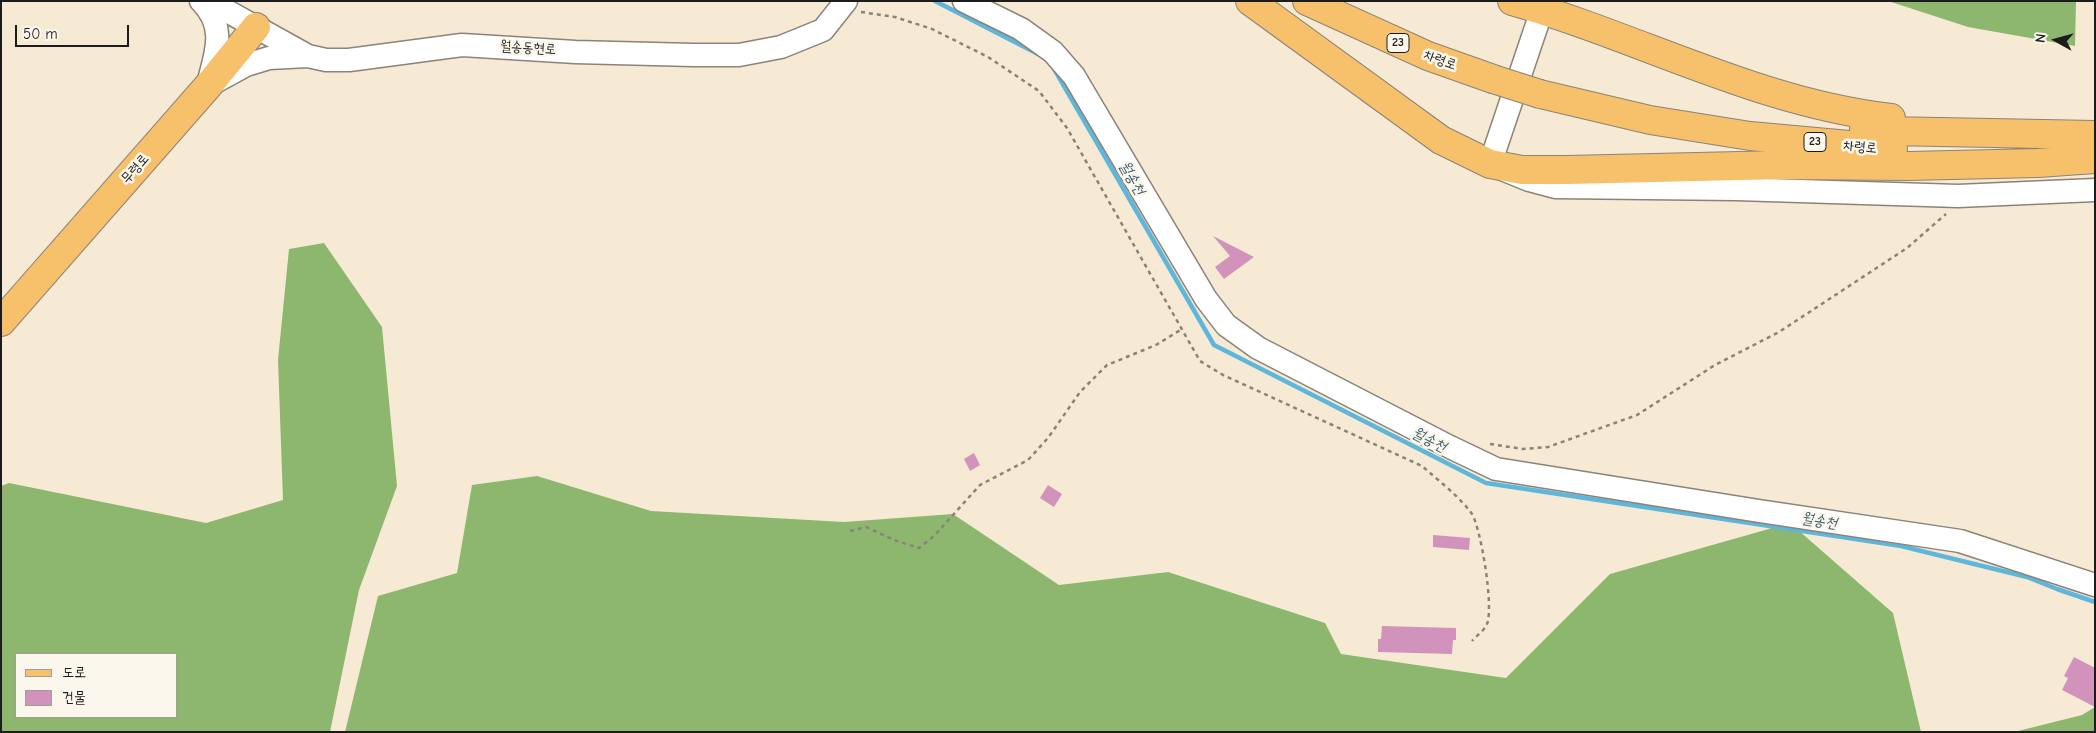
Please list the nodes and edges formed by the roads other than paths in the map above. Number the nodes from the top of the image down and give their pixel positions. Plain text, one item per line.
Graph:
1 (201, 1) edge
2 (209, 1) edge
3 (964, 1) edge
4 (1250, 1) edge
5 (1306, 1) edge
6 (1351, 1) edge
7 (1512, 1) edge
8 (846, 2) edge
9 (1544, 6) edge
10 (256, 27) junction
11 (308, 56) junction
12 (1496, 70) junction
13 (1542, 85) junction
14 (208, 86) junction
15 (2039, 134) junction
16 (2095, 135) edge
17 (2095, 153) edge
18 (2095, 158) edge
19 (1490, 164) junction
20 (2095, 190) edge
21 (5, 309) edge
22 (2095, 586) edge

1 - 14 street
2 - 10 street, 월송동현로
3 - 22 street
4 - 19 main road
5 - 12 main road, 차령로 / 23
6 - 12 main road, 차령로 / 23
7 - 9 main road
8 - 11 street, 월송동현로
9 - 15 main road
9 - 19 street
10 - 11 street, 월송동현로
10 - 14 main road, 무령로
11 - 14 street
12 - 13 main road, 23
13 - 15 main road, 차령로 / 23
13 - 17 main road, 차령로 / 23
14 - 21 main road, 무령로
15 - 16 main road, 차령로 / 23
18 - 19 main road
19 - 20 street

